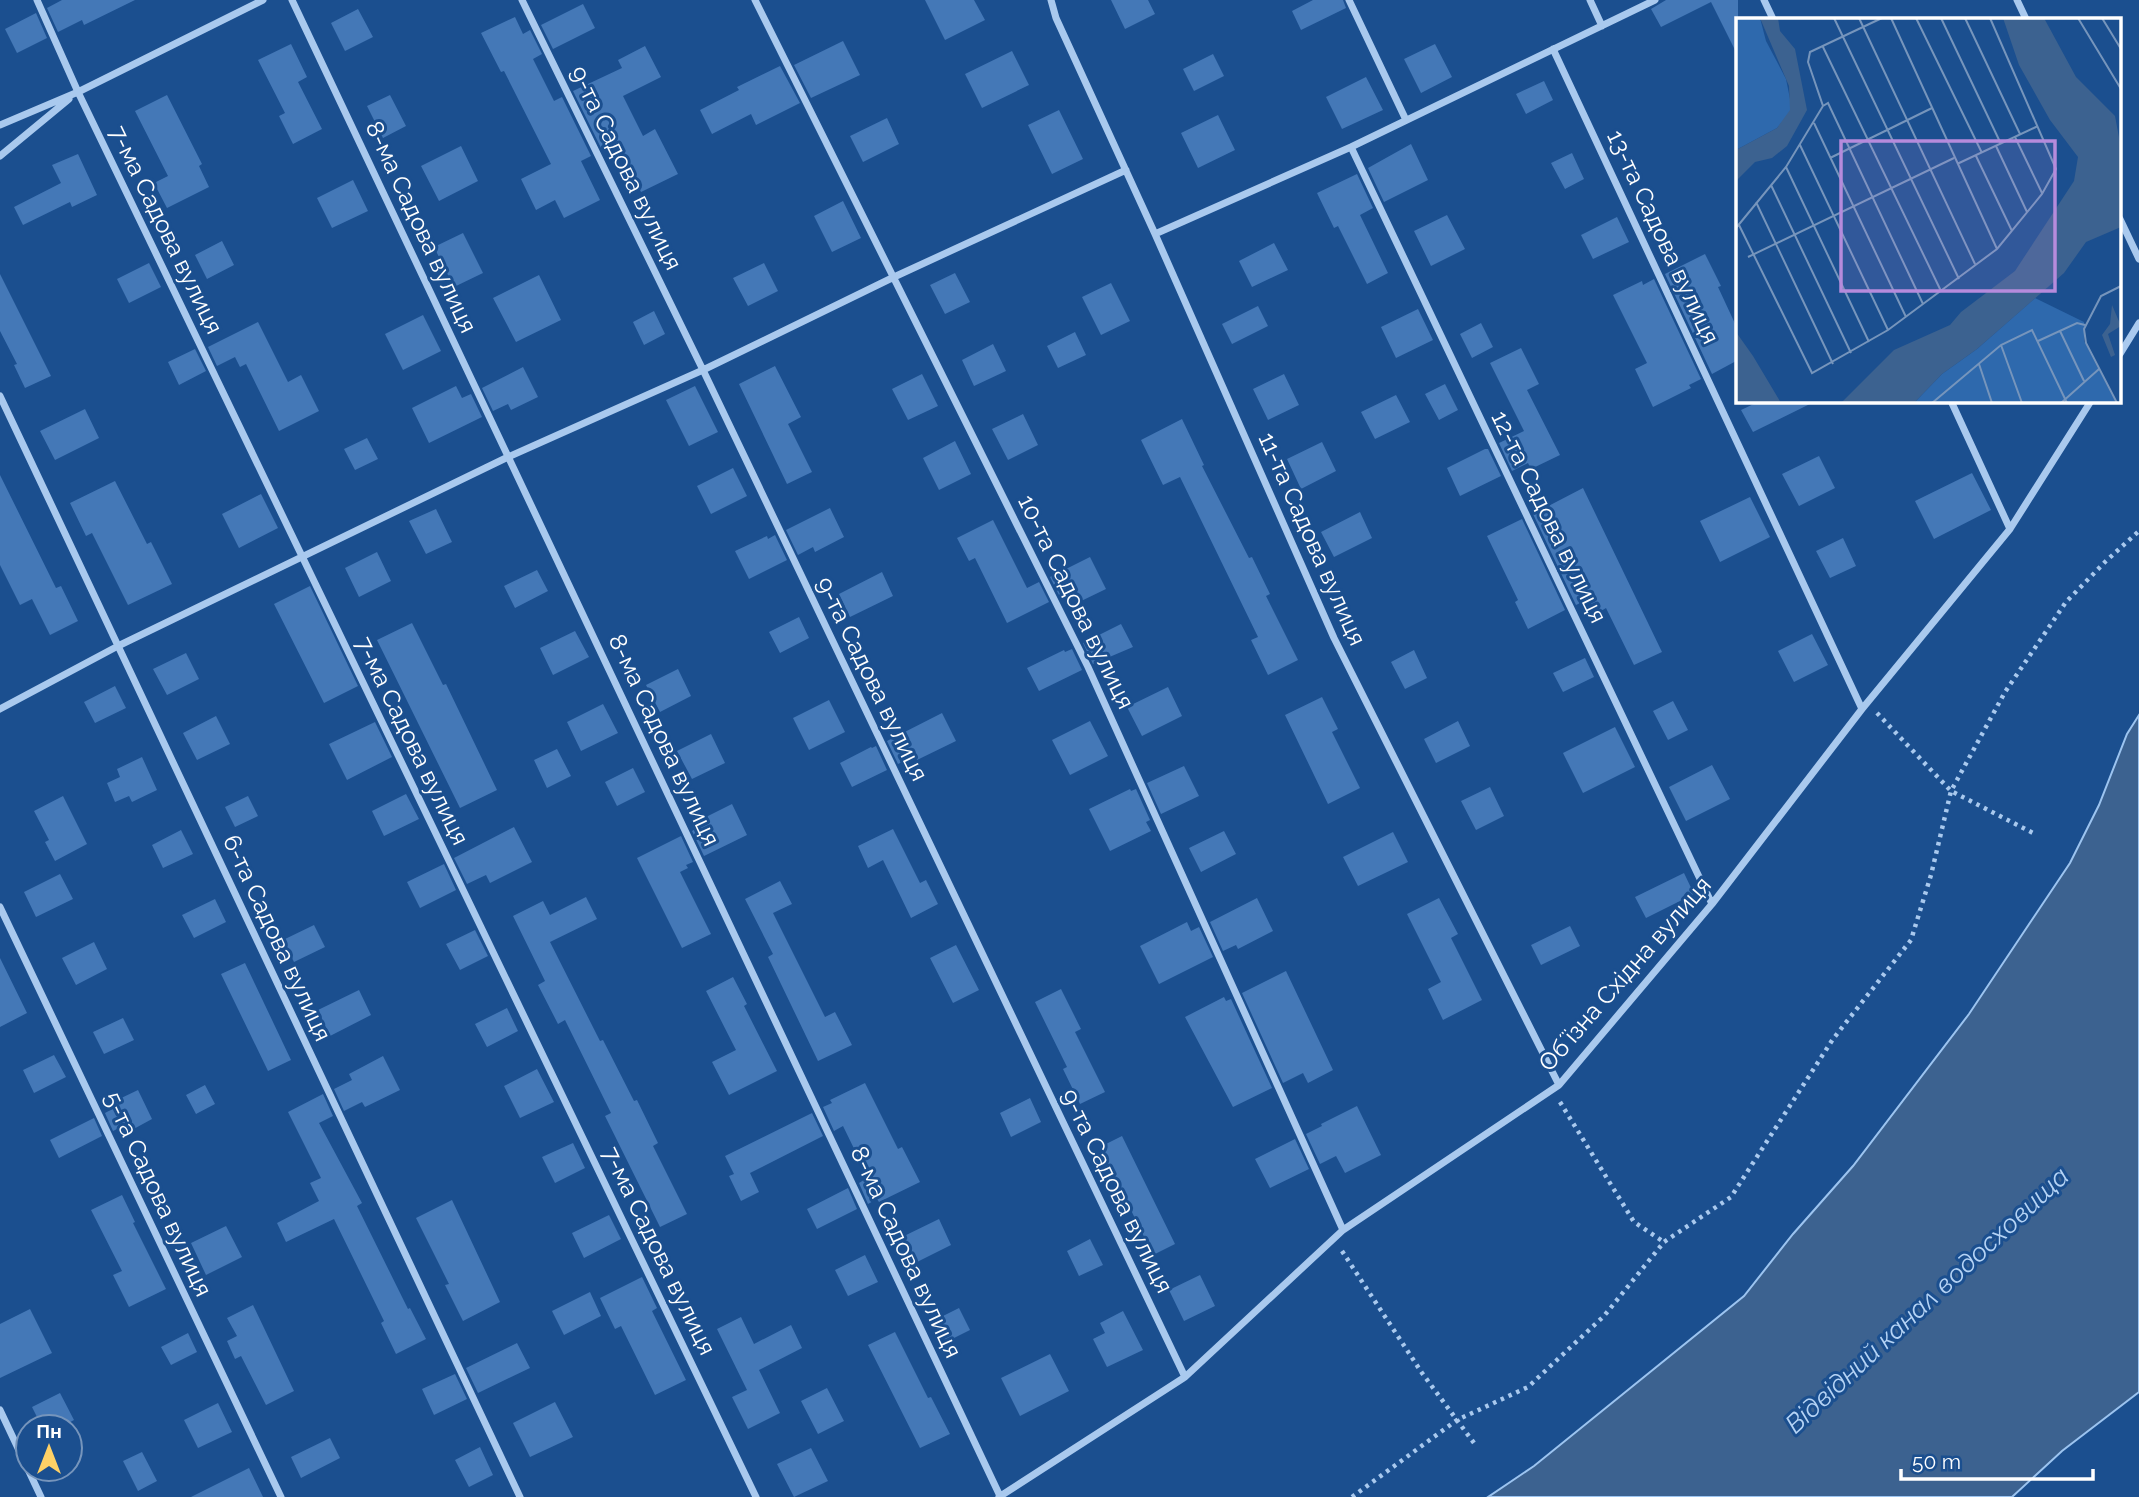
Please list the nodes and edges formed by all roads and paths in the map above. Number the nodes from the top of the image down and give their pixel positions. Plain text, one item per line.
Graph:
1 (37, 0) edge
2 (263, 0) edge
3 (292, 0) edge
4 (522, 0) edge
5 (755, 0) edge
6 (1051, 0) edge
7 (1349, 0) edge
8 (1590, 0) edge
9 (1655, 0) edge
10 (1764, 0) edge
11 (2017, 0) edge
12 (1773, 18) edge
13 (2026, 18) edge
14 (1602, 26) junction
15 (1553, 49) junction
16 (78, 92) junction
17 (1406, 120) junction
18 (0, 125) edge
19 (1351, 147) junction
20 (0, 156) edge
21 (1126, 170) junction
22 (2122, 223) edge
23 (1155, 233) junction
24 (2139, 259) edge
25 (894, 277) junction
26 (2139, 323) edge
27 (2122, 351) edge
28 (703, 370) junction
29 (0, 396) edge
30 (1951, 402) edge
31 (2090, 402) edge
32 (508, 457) junction
33 (2010, 529) junction
34 (2139, 531) edge
35 (302, 556) junction
36 (118, 646) junction
37 (1864, 706) junction
38 (0, 709) edge
39 (1951, 791) junction
40 (2033, 833) dead end
41 (1712, 904) junction
42 (0, 907) edge
43 (1556, 1087) junction
44 (1343, 1230) junction
45 (1334, 1239) junction
46 (1664, 1242) junction
47 (1185, 1377) junction
48 (0, 1410) edge
49 (1457, 1420) junction
50 (1474, 1443) dead end
51 (41, 1497) edge
52 (281, 1497) edge
53 (520, 1497) edge
54 (756, 1497) edge
55 (1000, 1497) edge
56 (1352, 1497) edge

1 - 16 street, 7-ма Садова вулиця
2 - 16 street
3 - 32 street, 8-ма Садова вулиця
4 - 28 street, 9-та Садова вулиця
5 - 25 street, 10-та Садова вулиця
6 - 21 street, 11-та Садова вулиця
7 - 17 street
8 - 14 street
9 - 14 street
10 - 12 street
11 - 13 street
14 - 15 street
15 - 17 street
15 - 37 street, 13-та Садова вулиця
16 - 18 street
16 - 20 street
16 - 35 street, 7-ма Садова вулиця
17 - 19 street
19 - 23 street
19 - 41 street, 12-та Садова вулиця
21 - 23 street, 11-та Садова вулиця
21 - 25 street
22 - 24 street
23 - 43 street, 11-та Садова вулиця
25 - 28 street
25 - 44 street, 10-та Садова вулиця
26 - 27 street
28 - 32 street
28 - 47 street, 9-та Садова вулиця
29 - 36 street, 6-та Садова вулиця
30 - 33 street
31 - 33 street, Обʼїзна Східна вулиця
32 - 35 street
32 - 55 street, 8-ма Садова вулиця
33 - 37 street, Обʼїзна Східна вулиця
34 - 39 path
35 - 36 street
35 - 54 street, 7-ма Садова вулиця
36 - 38 street
36 - 53 street, 6-та Садова вулиця
37 - 39 path
37 - 41 street, Обʼїзна Східна вулиця
39 - 40 path
39 - 46 path
41 - 43 street, Обʼїзна Східна вулиця
42 - 52 street, 5-та Садова вулиця
43 - 44 street, Обʼїзна Східна вулиця
43 - 46 path
44 - 45 street, Обʼїзна Східна вулиця
45 - 47 street, Обʼїзна Східна вулиця
45 - 49 path
46 - 49 path
47 - 55 street, Обʼїзна Східна вулиця
48 - 51 street
49 - 50 path
49 - 56 path

